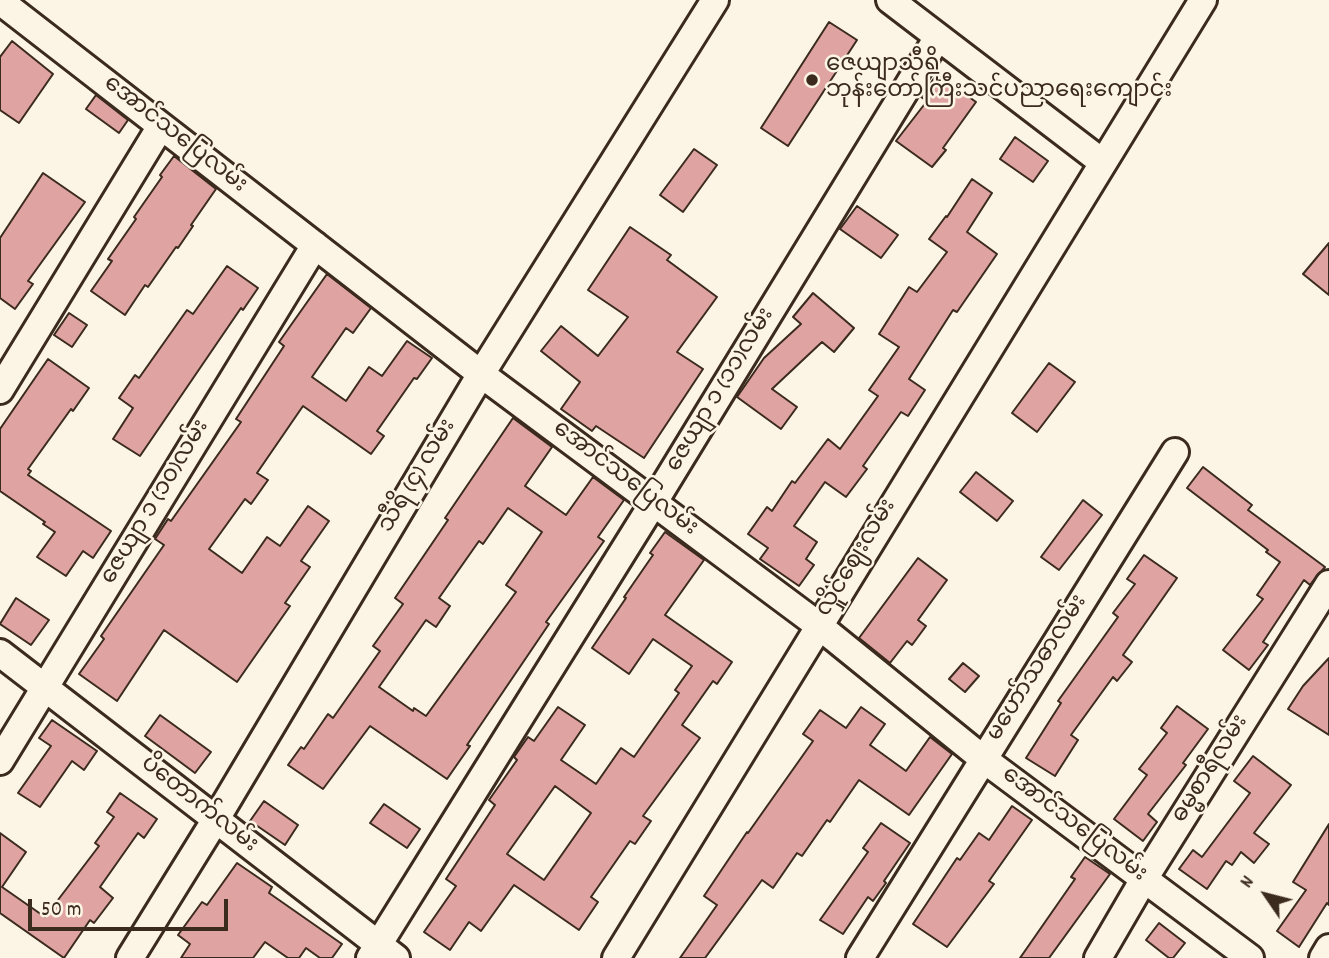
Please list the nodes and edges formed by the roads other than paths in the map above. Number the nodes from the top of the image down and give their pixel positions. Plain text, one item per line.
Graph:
1 (715, 0) edge
2 (890, 0) edge
3 (1203, 0) edge
4 (2, 6) edge
5 (938, 37) junction
6 (161, 126) junction
7 (1102, 162) junction
8 (315, 245) junction
9 (481, 374) junction
10 (0, 390) edge
11 (1175, 452) dead end
12 (654, 502) junction
13 (1329, 584) edge
14 (818, 625) junction
15 (0, 653) edge
16 (45, 687) junction
17 (982, 758) junction
18 (0, 761) edge
19 (216, 819) junction
20 (1144, 879) junction
21 (1329, 948) edge
22 (382, 954) edge
23 (130, 958) edge
24 (616, 958) edge
25 (860, 958) edge
26 (1098, 958) edge
27 (1250, 958) edge
28 (1323, 958) edge

1 - 9 street, သီရိ (၄) လမ်း
2 - 5 street
3 - 7 street, လှိုင်ဈေးလမ်း
4 - 6 street, အောင်သပြေလမ်း
5 - 7 street
5 - 12 street, ဇေယျာ ၁ (၁၁)လမ်း
6 - 8 street, အောင်သပြေလမ်း
6 - 10 street
7 - 14 street, လှိုင်ဈေးလမ်း
8 - 9 street, အောင်သပြေလမ်း
8 - 16 street, ဇေယျာ ၁ (၁၀)လမ်း
9 - 12 street, အောင်သပြေလမ်း
9 - 19 street, သီရိ (၄) လမ်း
11 - 17 street, မဟော်သဓာလမ်း
12 - 14 street, အောင်သပြေလမ်း
12 - 22 street, ဇေယျာ ၁ (၁၁)လမ်း
13 - 20 street, ဓမ္မစာရီလမ်း
14 - 17 street, အောင်သပြေလမ်း
14 - 24 street, လှိုင်ဈေးလမ်း
15 - 16 street, ပိတောက်လမ်း
16 - 18 street, ဇေယျာ ၁ (၁၀)လမ်း
16 - 19 street, ပိတောက်လမ်း
17 - 20 street, အောင်သပြေလမ်း
17 - 25 street, မဟော်သဓာလမ်း
19 - 22 street, ပိတောက်လမ်း
19 - 23 street, သီရိ (၄) လမ်း
20 - 26 street, ဓမ္မစာရီလမ်း
20 - 27 street, အောင်သပြေလမ်း
21 - 28 street

